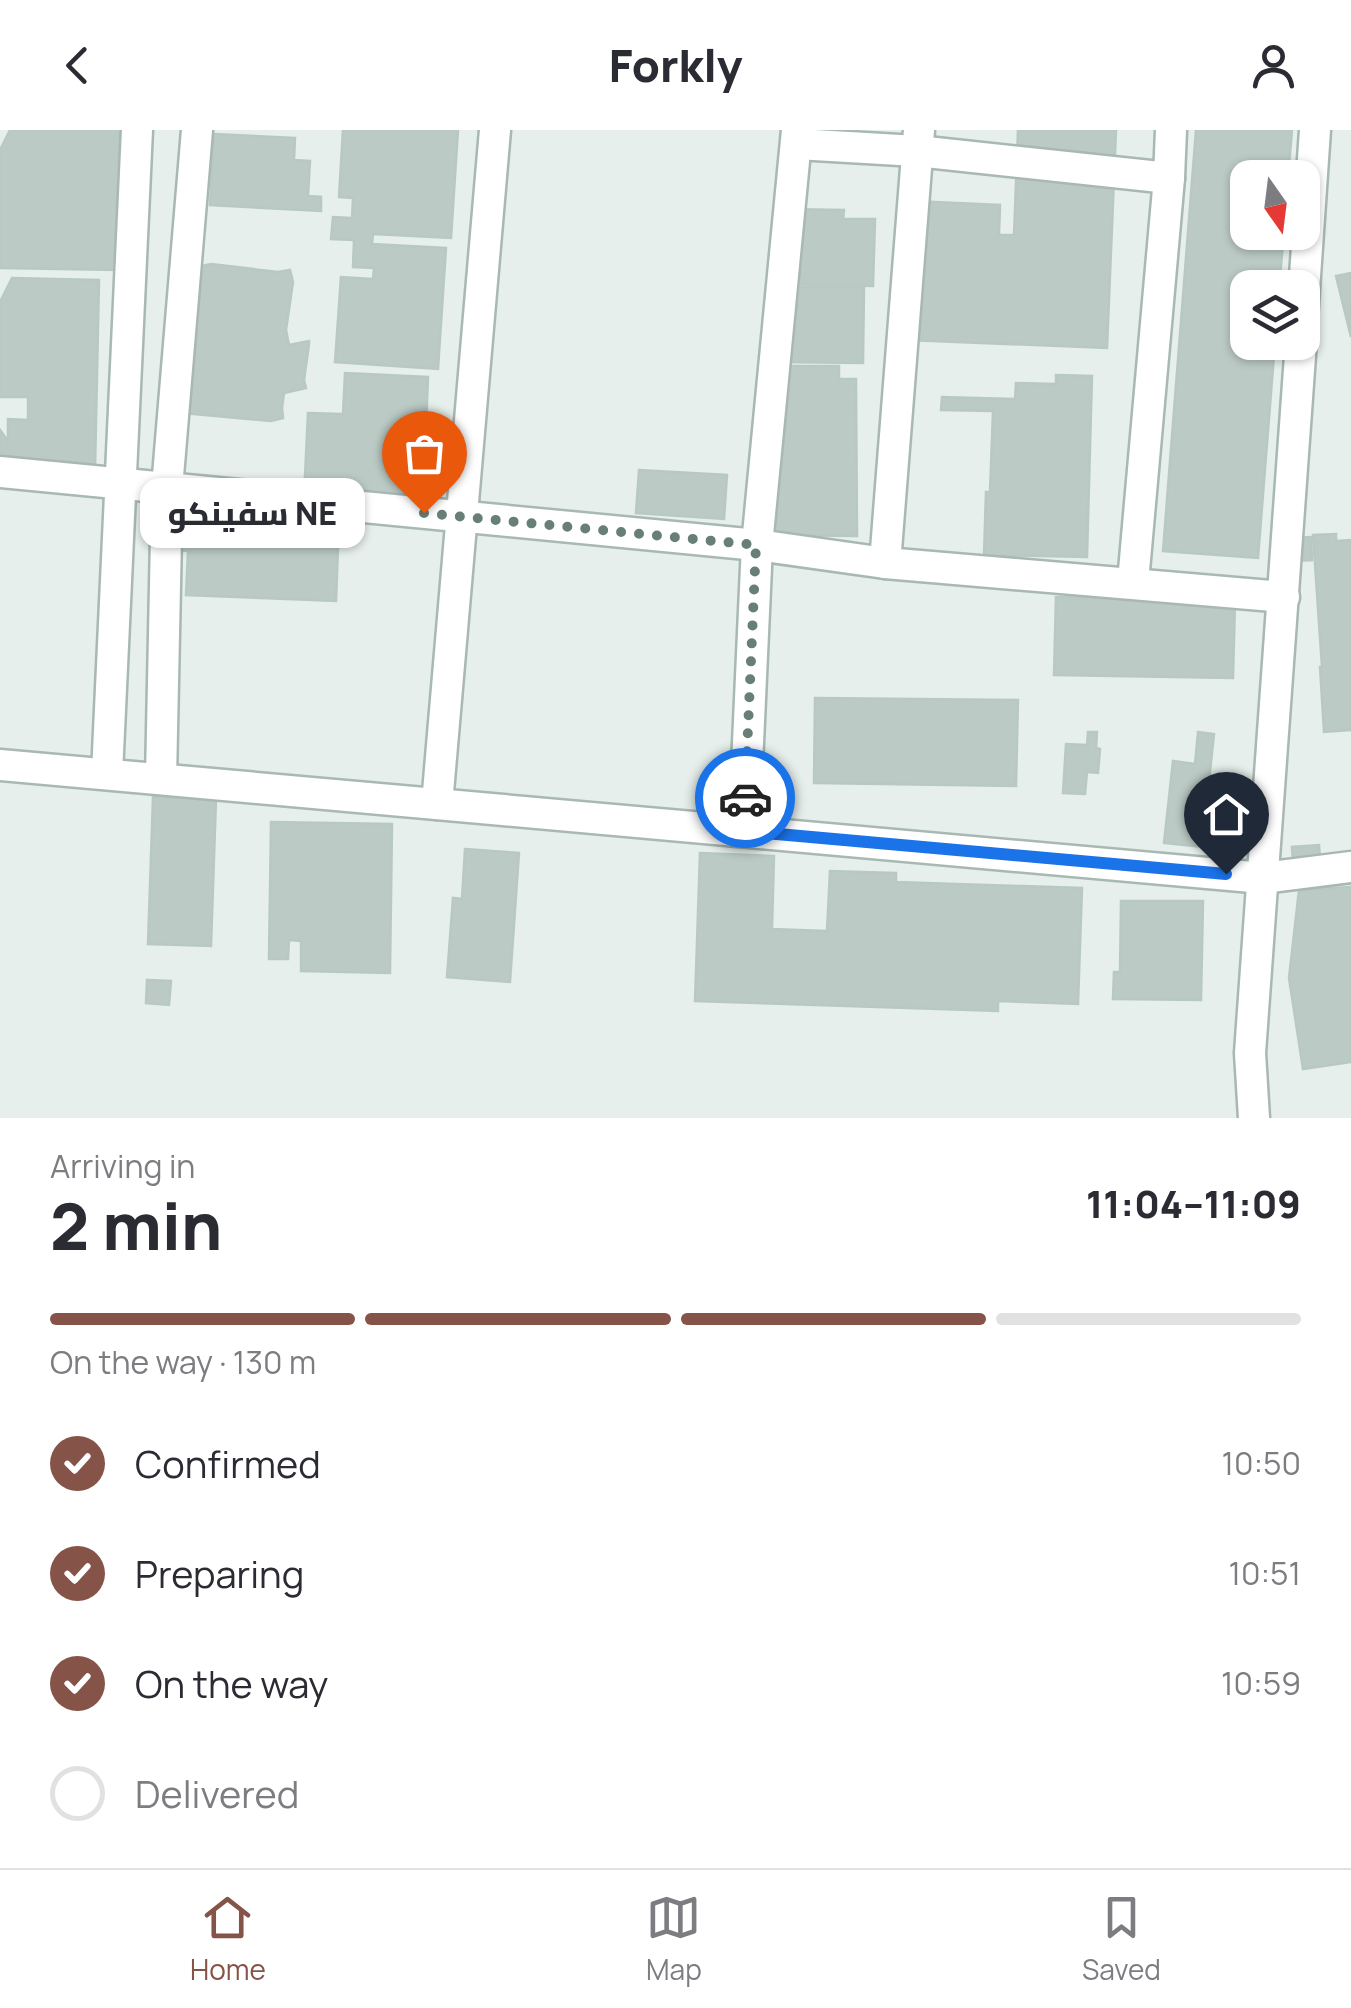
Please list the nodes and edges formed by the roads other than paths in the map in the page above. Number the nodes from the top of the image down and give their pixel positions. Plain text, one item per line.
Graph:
1 (137, 130) edge
2 (197, 130) edge
3 (495, 130) edge
4 (1171, 130) edge
5 (1314, 130) edge
6 (797, 137) edge
7 (918, 141) edge
8 (1170, 178) junction
9 (1305, 270) edge
10 (1300, 360) edge
11 (0, 472) edge
12 (120, 483) junction
13 (167, 488) junction
14 (460, 517) junction
15 (756, 545) junction
16 (885, 562) junction
17 (1133, 582) junction
18 (1284, 597) junction
19 (0, 765) edge
20 (107, 774) junction
21 (161, 779) junction
22 (436, 804) junction
23 (744, 831) junction
24 (1351, 867) edge
25 (1263, 878) junction
26 (1254, 1118) edge

1 - 12 street
2 - 13 street
3 - 14 street
4 - 8 street
5 - 9 street
6 - 7 street
6 - 15 street
7 - 8 street
7 - 16 street
8 - 17 street
10 - 18 street
11 - 12 street
12 - 13 street
12 - 20 street
13 - 14 street
13 - 21 street
14 - 15 street
14 - 22 street
15 - 16 street
15 - 23 street
16 - 17 street
17 - 18 street
18 - 25 street
19 - 20 street
20 - 21 street
21 - 22 street
22 - 23 street
23 - 25 street
24 - 25 street
25 - 26 street

